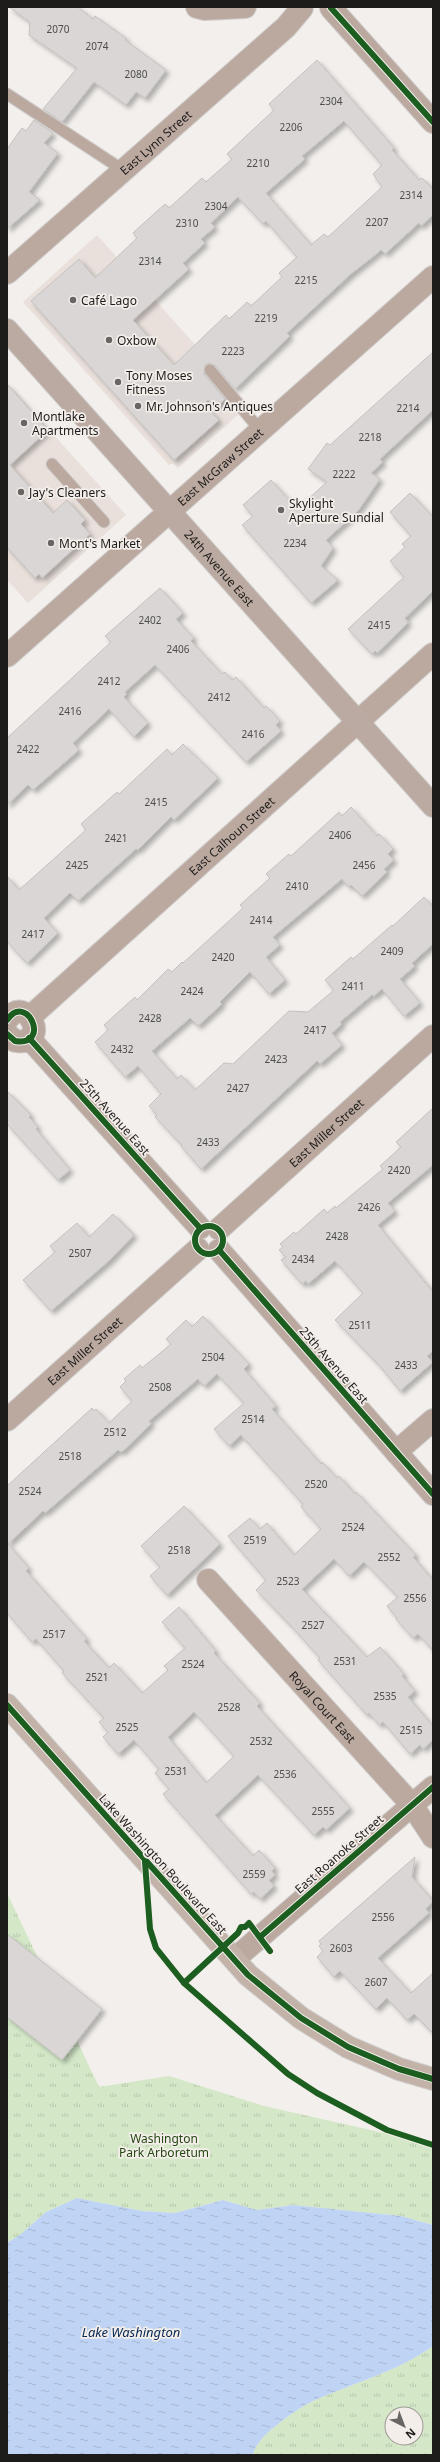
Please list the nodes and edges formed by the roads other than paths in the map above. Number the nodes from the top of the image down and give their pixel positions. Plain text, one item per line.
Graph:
1 (197, 7) edge
2 (244, 7) edge
3 (332, 7) edge
4 (302, 8) edge
5 (7, 94) edge
6 (433, 122) edge
7 (123, 170) junction
8 (7, 273) edge
9 (433, 277) edge
10 (7, 330) edge
11 (210, 370) dead end
12 (260, 430) junction
13 (52, 464) dead end
14 (170, 510) junction
15 (104, 522) dead end
16 (433, 654) edge
17 (7, 656) edge
18 (357, 721) junction
19 (433, 806) edge
20 (13, 1027) edge
21 (433, 1036) edge
22 (209, 1239) junction
23 (7, 1420) edge
24 (433, 1420) edge
25 (396, 1452) junction
26 (433, 1494) edge
27 (208, 1580) dead end
28 (7, 1705) edge
29 (433, 1787) edge
30 (412, 1805) junction
31 (433, 1837) edge
32 (203, 1924) junction
33 (238, 1956) junction
34 (258, 1983) junction
35 (433, 2079) edge

1 - 2 street
3 - 4 street
3 - 6 street
4 - 7 street, East Lynn Street
5 - 7 lane
7 - 8 street, East Lynn Street
9 - 12 street, East McGraw Street
10 - 14 main road, 24th Avenue East
11 - 12 lane
12 - 14 street, East McGraw Street
13 - 15 lane
14 - 17 street, East McGraw Street
14 - 18 main road, 24th Avenue East
16 - 18 street, East Calhoun Street
18 - 19 main road, 24th Avenue East
18 - 20 street, East Calhoun Street
20 - 22 street, 25th Avenue East
21 - 22 street, East Miller Street
22 - 23 street, East Miller Street
22 - 25 street, 25th Avenue East
24 - 25 street
25 - 26 street, 25th Avenue East
27 - 30 street, Royal Court East
28 - 32 main road, Lake Washington Boulevard East
29 - 30 street, East Roanoke Street
30 - 31 street, Royal Court East
30 - 33 street, East Roanoke Street
32 - 33 main road, Lake Washington Boulevard East
32 - 34 main road, Lake Washington Boulevard East
33 - 34 main road, Lake Washington Boulevard East
34 - 35 main road, Lake Washington Boulevard East

